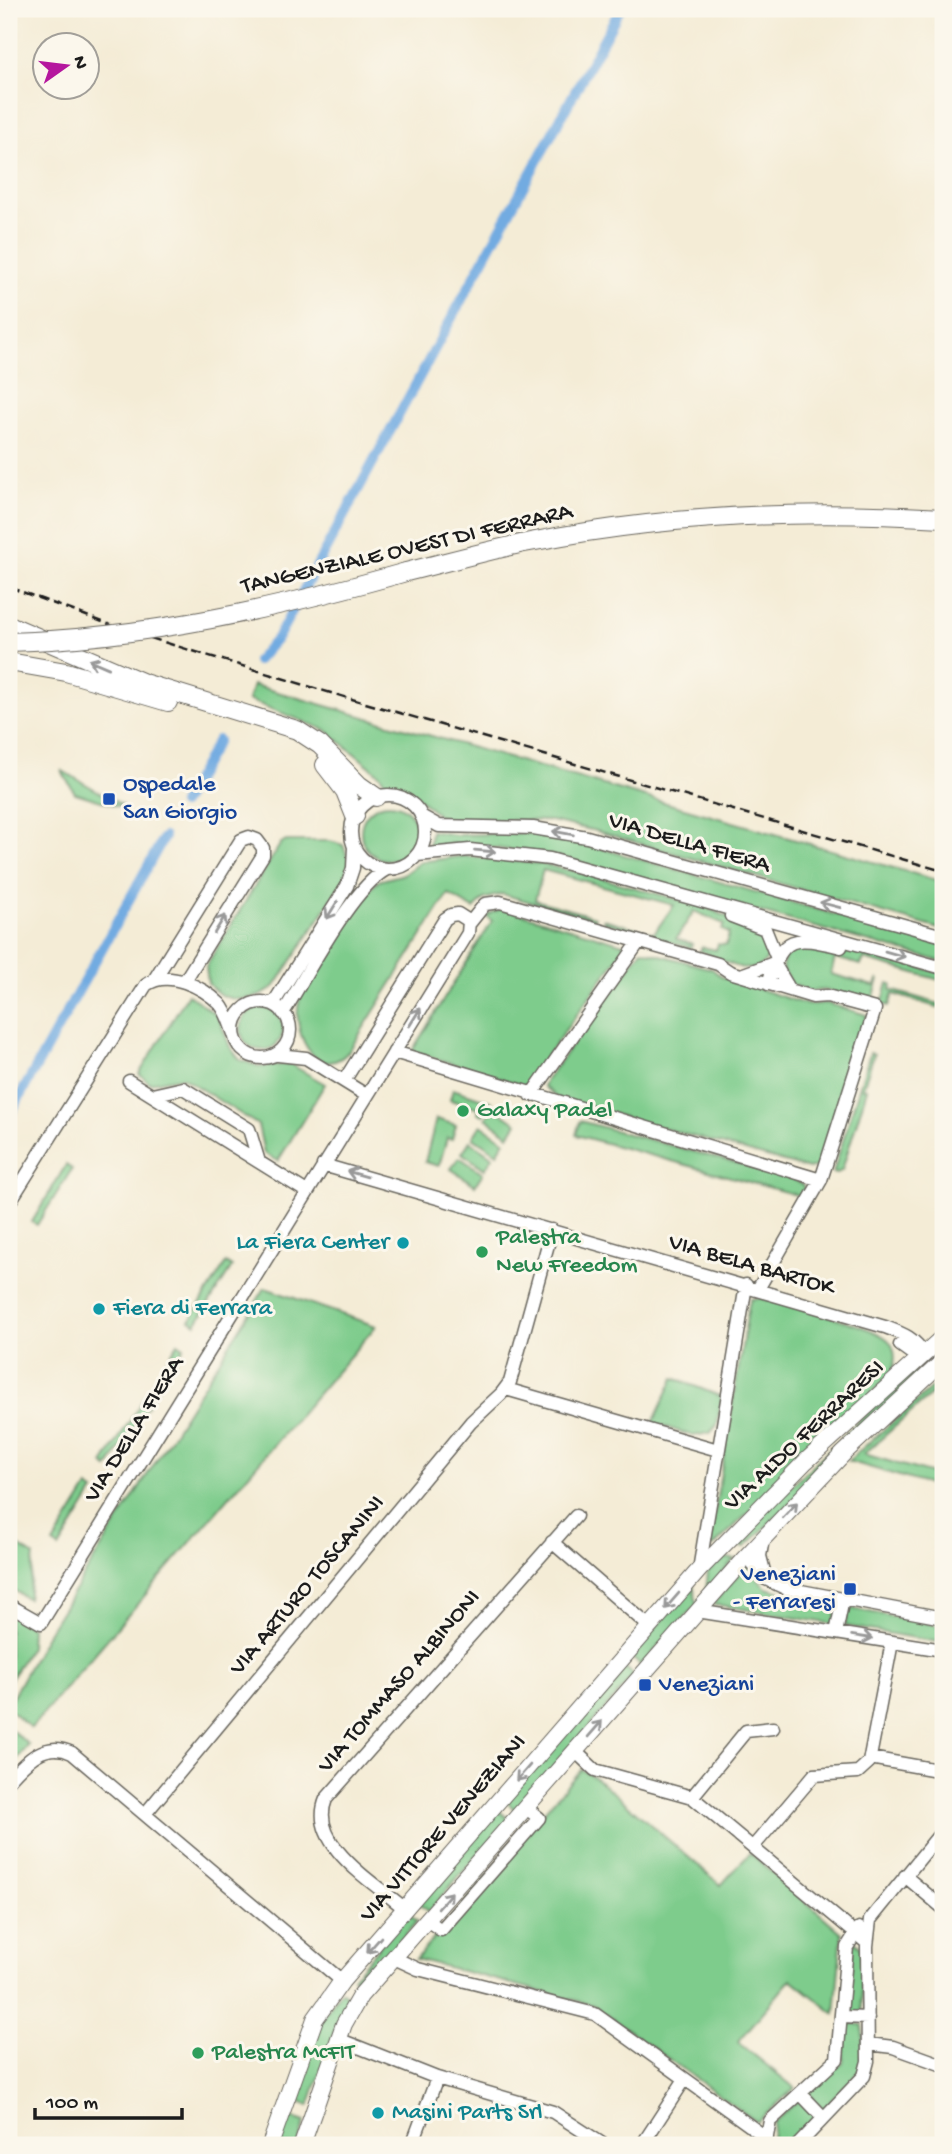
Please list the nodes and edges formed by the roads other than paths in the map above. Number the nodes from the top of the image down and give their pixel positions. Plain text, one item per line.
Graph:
1 (943, 518) edge
2 (9, 625) edge
3 (9, 642) edge
4 (9, 662) edge
5 (376, 797) junction
6 (355, 816) junction
7 (421, 816) junction
8 (354, 847) junction
9 (417, 855) junction
10 (387, 869) junction
11 (705, 900) junction
12 (469, 924) junction
13 (943, 936) edge
14 (639, 942) junction
15 (865, 946) junction
16 (775, 959) junction
17 (943, 968) edge
18 (741, 975) junction
19 (154, 980) junction
20 (184, 982) junction
21 (768, 984) junction
22 (790, 990) junction
23 (252, 1003) junction
24 (220, 1004) junction
25 (273, 1004) junction
26 (283, 1013) junction
27 (290, 1031) junction
28 (234, 1034) junction
29 (394, 1052) junction
30 (278, 1055) junction
31 (306, 1058) junction
32 (129, 1081) dead end
33 (344, 1082) junction
34 (152, 1095) junction
35 (366, 1095) junction
36 (531, 1095) junction
37 (259, 1162) junction
38 (323, 1165) junction
39 (821, 1180) junction
40 (307, 1192) junction
41 (9, 1203) edge
42 (552, 1230) junction
43 (752, 1287) junction
44 (943, 1336) edge
45 (904, 1341) junction
46 (924, 1355) junction
47 (939, 1364) edge
48 (896, 1380) junction
49 (506, 1389) junction
50 (718, 1450) junction
51 (576, 1516) dead end
52 (763, 1539) junction
53 (552, 1542) junction
54 (718, 1551) junction
55 (745, 1559) junction
56 (699, 1570) junction
57 (766, 1580) junction
58 (843, 1600) junction
59 (9, 1605) edge
60 (701, 1606) junction
61 (943, 1618) edge
62 (650, 1627) junction
63 (836, 1633) junction
64 (892, 1642) junction
65 (943, 1649) edge
66 (624, 1657) junction
67 (642, 1675) junction
68 (773, 1727) dead end
69 (575, 1751) junction
70 (870, 1758) junction
71 (943, 1771) edge
72 (9, 1780) edge
73 (692, 1797) junction
74 (498, 1802) junction
75 (145, 1814) junction
76 (521, 1814) junction
77 (943, 1830) edge
78 (753, 1847) junction
79 (905, 1875) junction
80 (879, 1906) junction
81 (407, 1907) junction
82 (943, 1908) edge
83 (427, 1920) junction
84 (854, 1932) junction
85 (867, 1943) junction
86 (394, 1958) junction
87 (342, 1981) junction
88 (360, 1996) junction
89 (841, 2017) junction
90 (867, 2018) junction
91 (338, 2039) junction
92 (868, 2044) junction
93 (943, 2065) edge
94 (437, 2078) junction
95 (685, 2079) junction
96 (800, 2093) junction
97 (284, 2106) junction
98 (312, 2117) junction
99 (824, 2118) junction
100 (766, 2141) edge
101 (270, 2145) edge
102 (302, 2145) edge
103 (412, 2145) edge
104 (604, 2145) edge
105 (642, 2145) edge
106 (798, 2145) edge

1 - 3 highway, TANGENZIALE OVEST DI FERRARA, bridge
5 -> 2 highway
4 - 6 highway
5 - 6 street
5 - 7 street, VIA DELLA FIERA
6 - 8 street
7 - 9 street
13 -> 7 street, VIA DELLA FIERA
8 - 10 street
8 -> 25 street
9 - 10 street, VIA DELLA FIERA
9 -> 11 street, VIA DELLA FIERA
10 - 26 street, VIA DELLA FIERA
11 - 15 street, VIA DELLA FIERA
11 - 16 street, VIA DELLA FIERA
12 - 14 street, VIA DELLA FIERA
29 -> 12 street, VIA DELLA FIERA
12 - 33 street
14 - 18 street, VIA DELLA FIERA
14 - 36 street
15 - 16 street, VIA DELLA FIERA
15 -> 17 street, VIA DELLA FIERA
16 - 18 street, VIA DELLA FIERA
16 - 21 street
16 - 22 street, VIA DELLA FIERA
18 - 21 street, VIA DELLA FIERA
19 - 20 street
20 -> 19 street
19 - 41 street
20 - 24 street
21 - 22 street, VIA DELLA FIERA
22 - 39 street, VIA DELLA FIERA
23 - 24 street
23 - 25 street
23 - 28 street
24 - 28 street
25 - 26 street
26 - 27 street
27 - 30 street
27 - 31 street
28 - 30 street
29 - 35 street, VIA DELLA FIERA
29 - 36 street
30 - 31 street
31 - 33 street
32 - 34 street
33 - 35 street
34 - 37 street
34 - 37 street
35 - 38 street, VIA DELLA FIERA
36 - 39 street
37 - 40 street
38 - 40 street, VIA DELLA FIERA
42 -> 38 street, VIA BELA BARTOK
39 - 43 street
40 - 59 street, VIA DELLA FIERA
42 - 43 street, VIA BELA BARTOK
42 - 49 street, VIA ARTURO TOSCANINI
43 - 45 street, VIA BELA BARTOK
43 - 50 street
44 - 45 street, VIA BELA BARTOK
44 - 46 main road, VIA ALDO FERRARESI
45 - 46 street, VIA BELA BARTOK
45 - 48 street
46 - 47 main road, VIA ALDO FERRARESI
46 - 48 main road, VIA ALDO FERRARESI
52 -> 47 main road, VIA ALDO FERRARESI
48 - 54 main road, VIA ALDO FERRARESI
49 - 50 street
49 - 75 street, VIA ARTURO TOSCANINI
50 - 56 street
51 - 53 street, VIA TOMMASO ALBINONI
52 - 55 main road, VIA ALDO FERRARESI
52 - 57 street
53 - 62 street
53 - 81 street, VIA TOMMASO ALBINONI
54 - 55 main road
54 - 56 main road, VIA VITTORE VENEZIANI
55 - 57 street
55 - 60 main road, VIA VITTORE VENEZIANI
56 - 60 main road
56 -> 62 main road, VIA VITTORE VENEZIANI
57 - 58 street
58 - 61 street
58 - 63 street
60 - 63 street
60 - 67 main road, VIA VITTORE VENEZIANI
62 - 66 main road, VIA VITTORE VENEZIANI
63 -> 64 street
64 - 65 street
64 - 70 street
66 - 67 main road
66 -> 74 main road, VIA VITTORE VENEZIANI
69 -> 67 main road, VIA VITTORE VENEZIANI
68 - 73 street
69 - 73 street
69 - 76 main road, VIA VITTORE VENEZIANI
70 - 71 street
70 - 78 street
72 - 75 street
73 - 78 street
74 - 76 main road
74 - 81 main road, VIA VITTORE VENEZIANI
75 - 87 street
83 -> 76 main road, VIA VITTORE VENEZIANI
76 - 83 street
77 - 79 street
78 - 84 street
79 - 80 street
79 - 82 street
80 - 84 street
80 - 85 street
81 - 83 main road
81 -> 87 main road, VIA VITTORE VENEZIANI
83 - 86 main road, VIA VITTORE VENEZIANI
84 - 85 street
84 - 89 street
85 - 90 street
86 - 88 main road, VIA VITTORE VENEZIANI
86 - 95 street
87 - 88 main road
87 - 97 main road, VIA VITTORE VENEZIANI
88 - 91 main road, VIA VITTORE VENEZIANI
89 - 90 street
89 - 96 street
90 - 92 street
91 - 94 street
91 - 98 main road, VIA VITTORE VENEZIANI
92 - 93 street
92 - 99 street
94 - 103 street
94 - 104 street
95 - 100 street
95 - 105 street
96 - 99 street
96 - 100 street
97 - 98 main road
97 - 101 main road, VIA VITTORE VENEZIANI
98 - 102 main road, VIA VITTORE VENEZIANI
99 - 106 street

